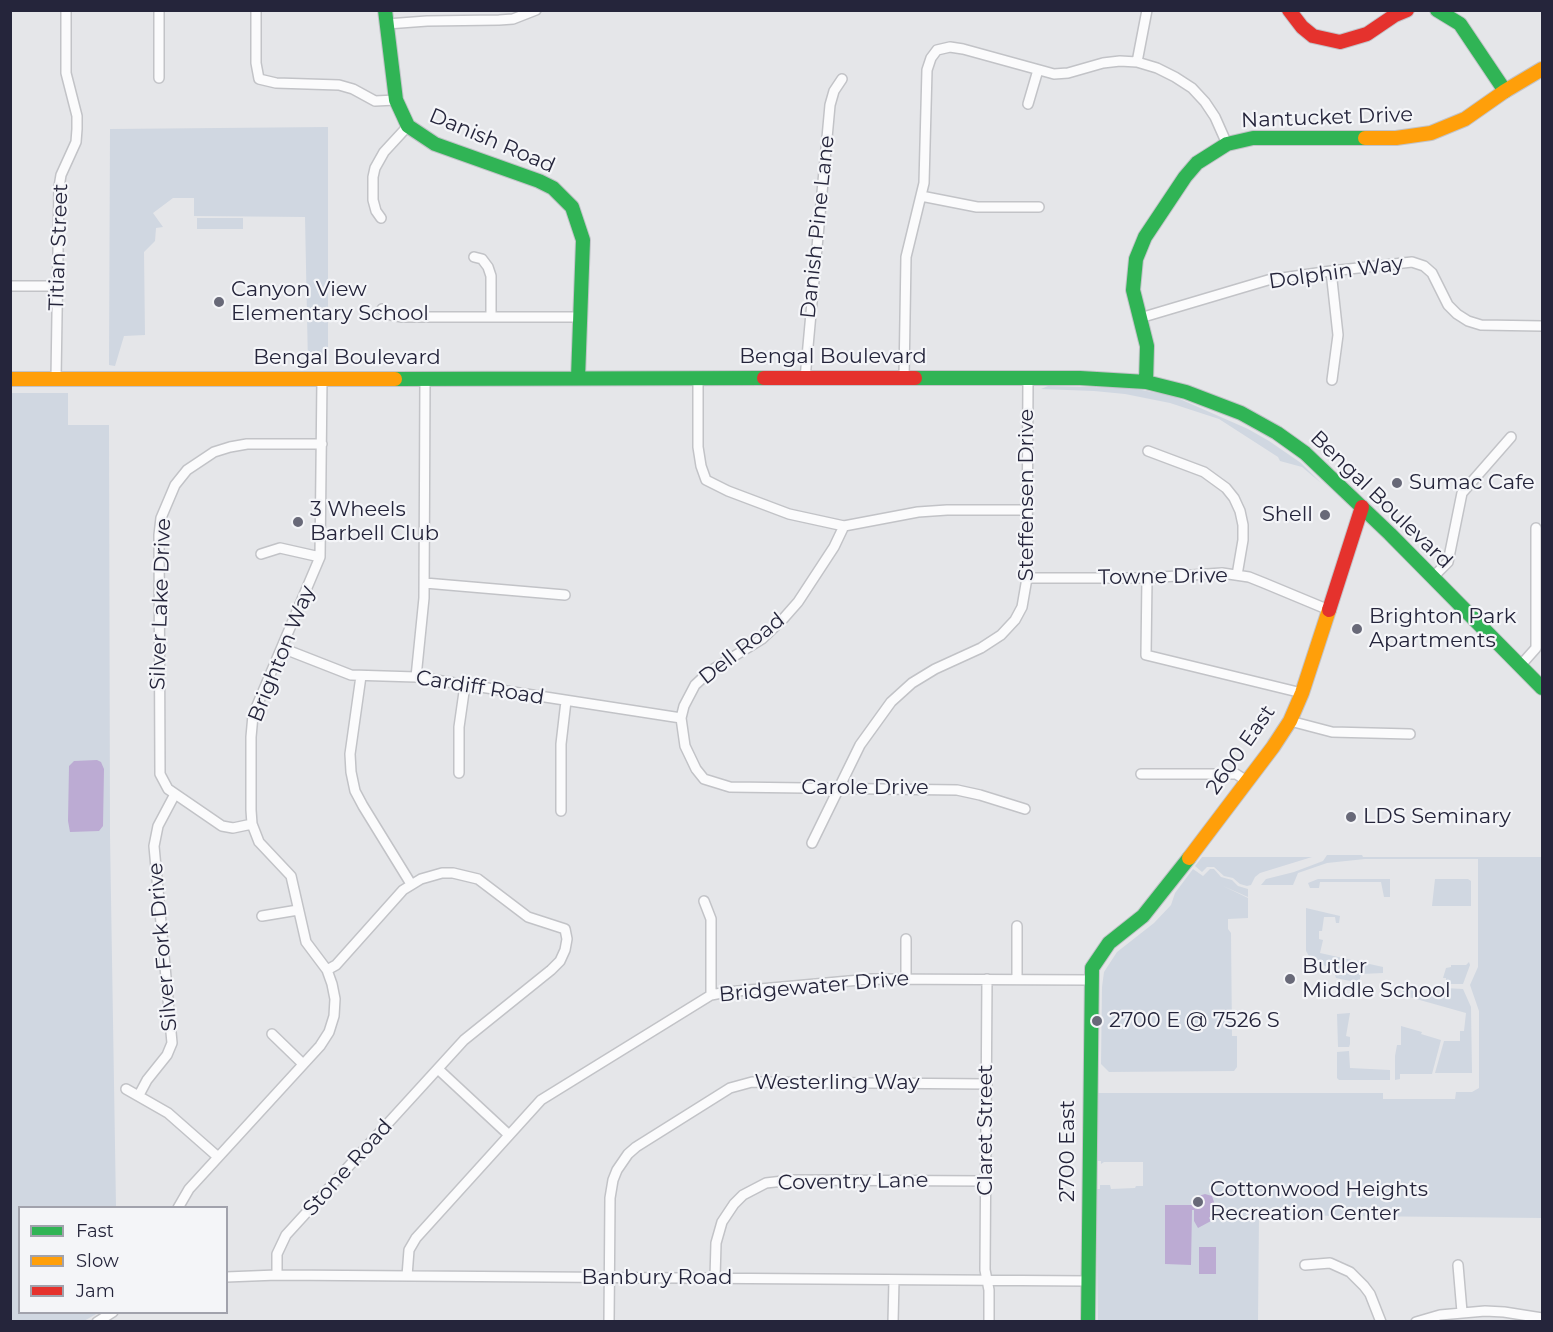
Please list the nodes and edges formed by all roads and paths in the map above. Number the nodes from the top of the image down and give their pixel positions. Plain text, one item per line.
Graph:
1 (66, 10) edge
2 (159, 10) edge
3 (256, 10) edge
4 (536, 10) edge
5 (1147, 10) edge
6 (1289, 10) edge
7 (1407, 10) edge
8 (1437, 10) edge
9 (475, 15) edge
10 (386, 17) edge
11 (1137, 62) junction
12 (1542, 69) edge
13 (1038, 70) junction
14 (159, 78) dead end
15 (842, 79) dead end
16 (1506, 91) junction
17 (396, 100) junction
18 (1028, 104) dead end
19 (408, 126) junction
20 (1227, 144) junction
21 (921, 196) junction
22 (1039, 207) dead end
23 (381, 218) dead end
24 (474, 257) dead end
25 (1331, 271) junction
26 (10, 286) edge
27 (57, 286) junction
28 (382, 309) dead end
29 (491, 317) junction
30 (580, 317) junction
31 (1140, 318) junction
32 (1542, 326) edge
33 (578, 378) junction
34 (698, 378) junction
35 (904, 378) junction
36 (1028, 378) junction
37 (10, 379) edge
38 (56, 379) junction
39 (322, 379) junction
40 (424, 379) junction
41 (805, 379) junction
42 (1332, 380) dead end
43 (1146, 382) junction
44 (1511, 437) dead end
45 (322, 444) junction
46 (1148, 452) dead end
47 (1362, 507) junction
48 (1027, 510) junction
49 (844, 526) junction
50 (1536, 528) dead end
51 (261, 554) dead end
52 (320, 557) junction
53 (1237, 574) junction
54 (1433, 577) junction
55 (1027, 578) junction
56 (1147, 578) junction
57 (424, 583) junction
58 (565, 595) dead end
59 (1329, 610) junction
60 (282, 648) junction
61 (1520, 666) junction
62 (361, 676) junction
63 (416, 677) junction
64 (465, 685) junction
65 (1542, 688) edge
66 (1302, 693) junction
67 (566, 701) junction
68 (681, 718) junction
69 (1290, 721) junction
70 (1410, 734) dead end
71 (459, 773) dead end
72 (1142, 774) dead end
73 (1247, 781) junction
74 (839, 788) junction
75 (175, 794) junction
76 (1025, 809) dead end
77 (561, 811) dead end
78 (252, 824) junction
79 (812, 843) dead end
80 (411, 884) junction
81 (704, 901) dead end
82 (298, 910) junction
83 (262, 916) dead end
84 (1017, 926) dead end
85 (906, 939) dead end
86 (327, 970) junction
87 (906, 979) junction
88 (987, 979) junction
89 (1017, 979) junction
90 (1090, 980) junction
91 (711, 995) junction
92 (272, 1034) dead end
93 (303, 1064) junction
94 (438, 1069) junction
95 (987, 1084) junction
96 (126, 1089) dead end
97 (139, 1095) junction
98 (509, 1135) junction
99 (218, 1157) junction
100 (986, 1181) junction
101 (179, 1206) edge
102 (1305, 1265) dead end
103 (1458, 1265) dead end
104 (277, 1275) junction
105 (407, 1276) junction
106 (228, 1277) edge
107 (610, 1278) junction
108 (716, 1278) junction
109 (894, 1280) junction
110 (987, 1280) junction
111 (1088, 1281) junction
112 (1462, 1312) junction
113 (110, 1314) edge
114 (1542, 1318) edge
115 (97, 1322) edge
116 (609, 1322) edge
117 (893, 1322) edge
118 (989, 1322) edge
119 (1088, 1322) edge
120 (1382, 1322) edge
121 (1416, 1322) edge

1 - 27 street, Titian Street
2 - 14 street
3 - 17 street
4 - 9 street
5 - 11 street
6 - 7 street
8 - 16 street
9 - 10 street
10 - 17 street, Danish Road
11 - 13 street
11 - 20 street
12 - 16 street, Nantucket Drive
13 - 18 street
13 - 21 street
15 - 41 street, Danish Pine Lane
16 - 20 street, Nantucket Drive
17 - 19 street, Danish Road
19 - 23 street
19 - 30 street, Danish Road
20 - 31 street, Nantucket Drive
21 - 22 street
21 - 35 street
24 - 29 street
25 - 31 street, Dolphin Way
25 - 32 street, Dolphin Way
25 - 42 street
26 - 27 street
27 - 38 street, Titian Street
28 - 29 street
29 - 30 street
30 - 33 street, Danish Road
31 - 43 street, Nantucket Drive
33 - 34 street, Bengal Boulevard
33 - 40 street, Bengal Boulevard
34 - 41 street, Bengal Boulevard
34 - 49 street
35 - 36 street, Bengal Boulevard
35 - 41 street, Bengal Boulevard
36 - 43 street, Bengal Boulevard
36 - 48 street, Steffensen Drive
37 - 38 street, Bengal Boulevard
38 - 39 street, Bengal Boulevard
39 - 40 street, Bengal Boulevard
39 - 45 street, Brighton Way
40 - 57 street
43 - 47 street, Bengal Boulevard
44 - 54 street
45 - 52 street, Brighton Way
45 - 75 street, Silver Lake Drive
46 - 53 street
47 - 54 street, Bengal Boulevard
47 - 59 street, 2600 East
48 - 49 street
48 - 55 street, Steffensen Drive
49 - 68 street, Dell Road
50 - 61 street
51 - 52 street
52 - 60 street, Brighton Way
53 - 56 street, Towne Drive
53 - 59 street, Towne Drive
54 - 61 street, Bengal Boulevard
55 - 56 street, Towne Drive
55 - 74 street, Steffensen Drive
56 - 66 street
57 - 58 street
57 - 63 street
59 - 66 street, 2600 East
60 - 62 street, Cardiff Road
60 - 78 street, Brighton Way
61 - 65 street, Bengal Boulevard
62 - 63 street, Cardiff Road
62 - 80 street
63 - 64 street, Cardiff Road
64 - 67 street, Cardiff Road
64 - 71 street
66 - 69 street, 2600 East
67 - 68 street, Cardiff Road
67 - 77 street
68 - 74 street, Carole Drive
69 - 70 street
69 - 73 street, 2600 East
72 - 73 street
73 - 90 street, 2600 East
74 - 76 street, Carole Drive
74 - 79 street, Steffensen Drive
75 - 78 street, Silver Lake Drive
75 - 97 street, Silver Fork Drive
78 - 82 street, Brighton Way
80 - 86 street
80 - 94 street, Stone Road
81 - 91 street
82 - 83 street
82 - 86 street, Brighton Way
84 - 89 street
85 - 87 street
86 - 93 street, Brighton Way
87 - 88 street, Bridgewater Drive
87 - 91 street, Bridgewater Drive
88 - 89 street, Bridgewater Drive
88 - 95 street, Claret Street
89 - 90 street, Bridgewater Drive
90 - 111 street, 2700 East
91 - 98 street, Bridgewater Drive
92 - 93 street
93 - 99 street, Brighton Way
94 - 98 street
94 - 104 street, Stone Road
95 - 100 street, Claret Street
95 - 107 street, Westerling Way
96 - 97 street
97 - 99 street
98 - 105 street, Bridgewater Drive
99 - 101 street, Brighton Way
100 - 108 street, Coventry Lane
100 - 110 street, Claret Street
102 - 120 street
103 - 112 street
104 - 105 street, Banbury Road
104 - 106 street, Banbury Road
105 - 107 street, Banbury Road
107 - 108 street, Banbury Road
107 - 116 street, Westerling Way
108 - 109 street, Banbury Road
109 - 110 street, Banbury Road
109 - 117 street
110 - 111 street, Banbury Road
110 - 118 street, Claret Street
111 - 119 street, 2700 East
112 - 114 street
112 - 121 street
113 - 115 street

